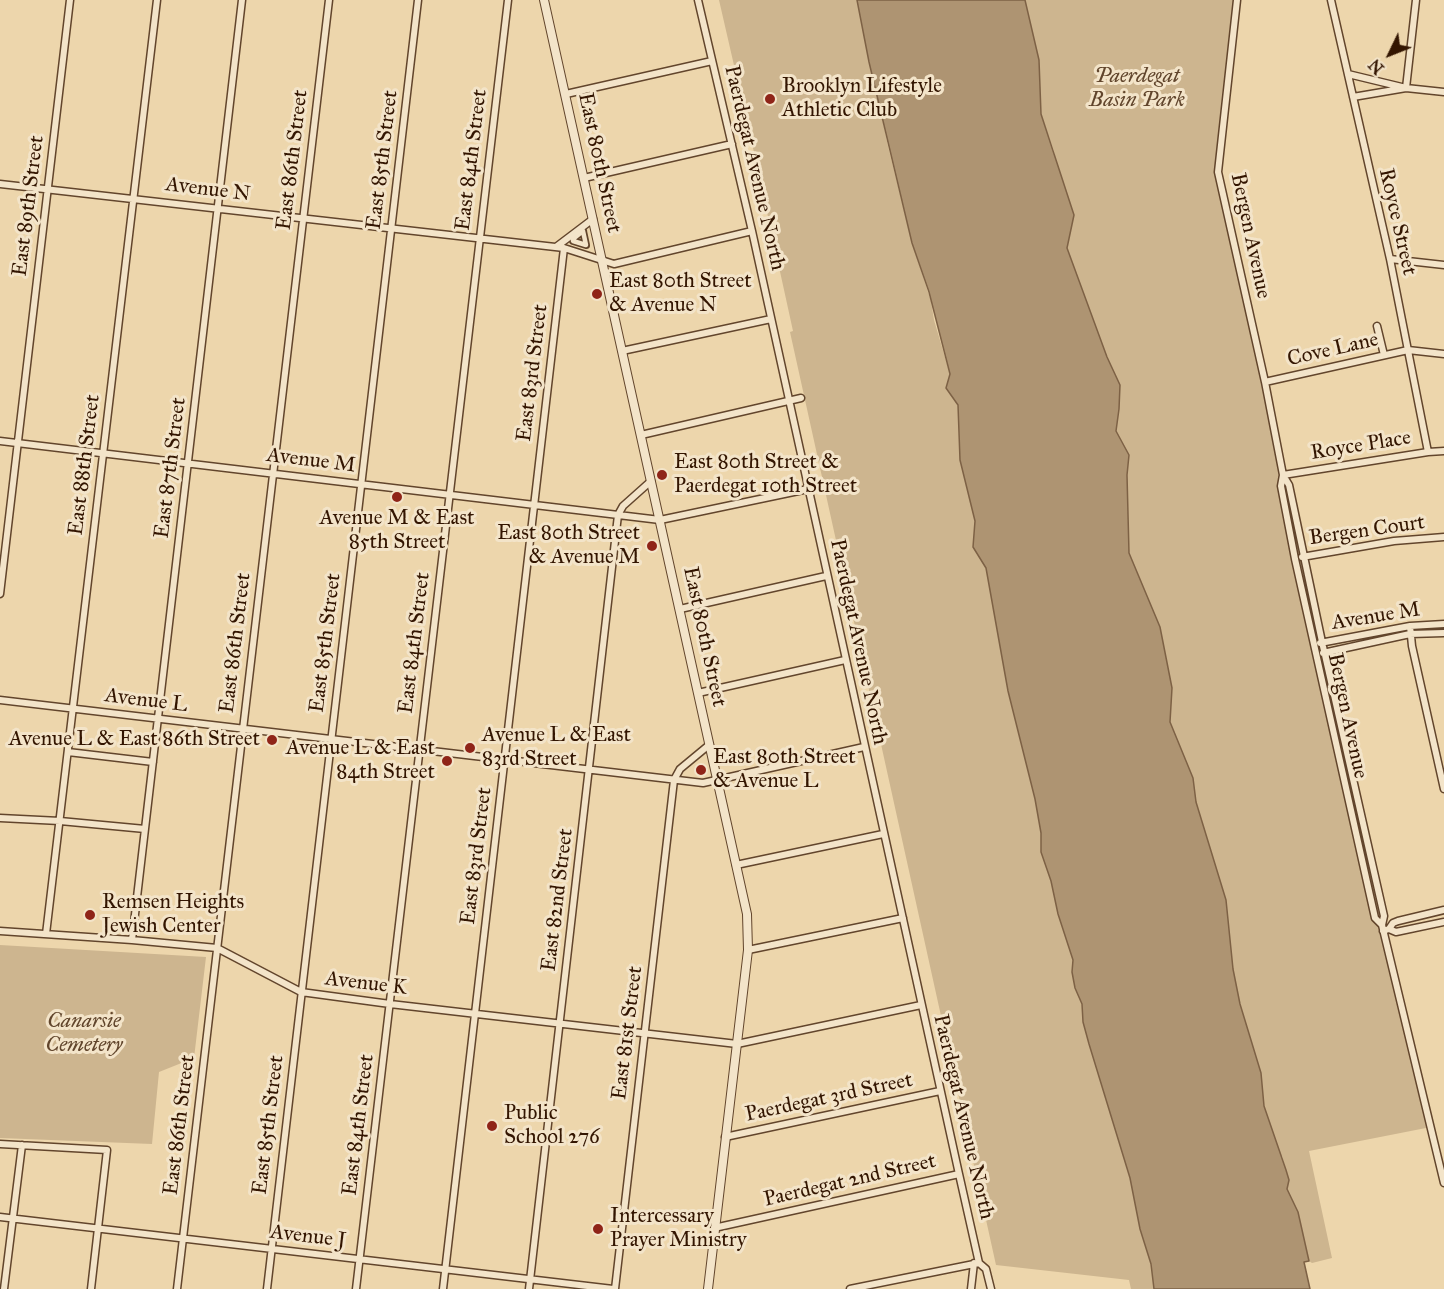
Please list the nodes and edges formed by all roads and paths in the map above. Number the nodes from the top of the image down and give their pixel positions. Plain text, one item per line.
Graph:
1 (70, 0) edge
2 (158, 0) edge
3 (242, 0) edge
4 (329, 0) edge
5 (418, 0) edge
6 (508, 0) edge
7 (544, 0) edge
8 (699, 0) edge
9 (1238, 0) edge
10 (1331, 0) edge
11 (1416, 0) edge
12 (712, 61) junction
13 (1348, 74) junction
14 (1406, 88) junction
15 (1444, 92) edge
16 (566, 94) junction
17 (1353, 97) junction
18 (732, 144) junction
19 (584, 178) junction
20 (0, 184) edge
21 (48, 189) junction
22 (133, 198) junction
23 (218, 208) junction
24 (303, 218) junction
25 (593, 219) junction
26 (391, 228) junction
27 (752, 231) junction
28 (480, 238) junction
29 (556, 247) junction
30 (564, 248) junction
31 (602, 259) junction
32 (1389, 260) junction
33 (1444, 265) edge
34 (771, 319) junction
35 (1377, 326) dead end
36 (1408, 350) junction
37 (622, 351) junction
38 (1444, 354) edge
39 (1384, 355) junction
40 (1265, 382) junction
41 (801, 398) dead end
42 (789, 400) junction
43 (641, 435) junction
44 (0, 441) edge
45 (18, 443) junction
46 (1428, 452) junction
47 (1444, 452) edge
48 (103, 453) junction
49 (188, 463) junction
50 (273, 473) junction
51 (1283, 475) junction
52 (651, 481) junction
53 (361, 483) junction
54 (808, 489) junction
55 (450, 494) junction
56 (535, 504) junction
57 (618, 514) junction
58 (660, 520) junction
59 (1444, 537) edge
60 (1305, 557) junction
61 (1295, 559) junction
62 (826, 576) junction
63 (0, 594) edge
64 (680, 609) junction
65 (1444, 624) edge
66 (1410, 626) junction
67 (1444, 633) edge
68 (1410, 634) junction
69 (1322, 642) junction
70 (1314, 644) junction
71 (1325, 653) junction
72 (1317, 655) junction
73 (845, 660) junction
74 (698, 693) junction
75 (0, 700) edge
76 (73, 708) junction
77 (158, 719) junction
78 (243, 729) junction
79 (331, 739) junction
80 (709, 745) junction
81 (864, 747) junction
82 (420, 750) junction
83 (68, 752) junction
84 (504, 760) junction
85 (153, 762) junction
86 (590, 770) junction
87 (674, 780) junction
88 (717, 780) junction
89 (1444, 789) edge
90 (0, 818) edge
91 (60, 821) junction
92 (145, 829) junction
93 (883, 834) junction
94 (736, 865) junction
95 (1444, 910) edge
96 (903, 918) junction
97 (1444, 922) edge
98 (1385, 928) junction
99 (0, 932) edge
100 (46, 934) junction
101 (132, 940) junction
102 (217, 948) junction
103 (747, 950) junction
104 (301, 992) junction
105 (390, 1004) junction
106 (921, 1005) junction
107 (475, 1014) junction
108 (560, 1024) junction
109 (645, 1034) junction
110 (737, 1044) junction
111 (940, 1091) junction
112 (725, 1137) junction
113 (0, 1144) edge
114 (22, 1145) junction
115 (1442, 1161) edge
116 (959, 1174) junction
117 (1444, 1183) edge
118 (0, 1217) edge
119 (13, 1218) junction
120 (714, 1228) junction
121 (98, 1229) junction
122 (183, 1238) junction
123 (271, 1249) junction
124 (360, 1259) junction
125 (977, 1263) junction
126 (445, 1269) junction
127 (530, 1279) junction
128 (888, 1281) junction
129 (4, 1289) edge
130 (91, 1289) edge
131 (177, 1289) edge
132 (267, 1289) edge
133 (356, 1289) edge
134 (442, 1289) edge
135 (529, 1289) edge
136 (614, 1289) edge
137 (708, 1289) edge
138 (850, 1289) edge
139 (887, 1289) edge
140 (971, 1289) edge
141 (991, 1289) edge

1 - 21 street, East 89th Street
2 - 22 street, East 88th Street
3 - 23 street, East 87th Street
4 - 24 street, East 86th Street
5 - 26 street, East 85th Street
6 - 28 street, East 84th Street
7 - 16 street, East 80th Street
8 - 12 street, Paerdegat Avenue North
9 - 40 street, Bergen Avenue
10 - 13 street, Royce Street
11 - 14 street
12 - 16 street
12 - 18 street, Paerdegat Avenue North
13 - 14 street
13 - 17 street, Royce Street
14 - 15 street
14 - 17 street
16 - 19 street, East 80th Street
17 - 32 street, Royce Street
18 - 19 street
18 - 27 street, Paerdegat Avenue North
19 - 25 street, East 80th Street
20 - 21 street, Avenue N
21 - 22 street, Avenue N
21 - 45 street, East 89th Street
22 - 23 street, Avenue N
22 - 48 street, East 88th Street
23 - 24 street, Avenue N
23 - 49 street, East 87th Street
24 - 26 street, Avenue N
24 - 50 street, East 86th Street
25 - 29 street
25 - 31 street, East 80th Street
26 - 28 street, Avenue N
26 - 53 street, East 85th Street
27 - 31 street, Avenue N
27 - 34 street, Paerdegat Avenue North
28 - 29 street, Avenue N
28 - 55 street, East 84th Street
29 - 30 street, Avenue N
30 - 31 street, Avenue N
30 - 56 street, East 83rd Street
31 - 37 street, East 80th Street
32 - 33 street
32 - 36 street, Royce Street
34 - 37 street
34 - 42 street, Paerdegat Avenue North
35 - 39 street
36 - 38 street
36 - 39 street, Cove Lane
36 - 46 street, Royce Street
37 - 43 street, East 80th Street
39 - 40 street, Cove Lane
40 - 51 street, Bergen Avenue
41 - 42 street
42 - 43 street
42 - 54 street, Paerdegat Avenue North
43 - 52 street, East 80th Street
44 - 45 street, Avenue M
45 - 48 street, Avenue M
45 - 63 street, East 89th Street
46 - 47 street, Royce Place
46 - 51 street, Royce Place
48 - 49 street, Avenue M
48 - 76 street, East 88th Street
49 - 50 street, Avenue M
49 - 77 street, East 87th Street
50 - 53 street, Avenue M
50 - 78 street, East 86th Street
51 - 60 street, Bergen Avenue
51 - 61 street, Bergen Avenue
52 - 57 street
52 - 58 street, East 80th Street
53 - 55 street, Avenue M
53 - 79 street, East 85th Street
54 - 58 street, Avenue M
54 - 62 street, Paerdegat Avenue North
55 - 56 street, Avenue M
55 - 82 street, East 84th Street
56 - 57 street, Avenue M
56 - 84 street, East 83rd Street
57 - 58 street, Avenue M
57 - 86 street, East 82nd Street
58 - 64 street, East 80th Street
59 - 60 street, Bergen Court
60 - 61 street, Bergen Court
60 - 69 street, Bergen Avenue
61 - 70 street, Bergen Avenue
62 - 64 street
62 - 73 street, Paerdegat Avenue North
64 - 74 street, East 80th Street
65 - 66 street, Avenue M
66 - 68 street
66 - 69 street, Avenue M
67 - 68 street, Avenue M
68 - 71 street, Avenue M
68 - 89 street
69 - 70 street, Avenue M
69 - 71 street, Bergen Avenue
70 - 72 street, Bergen Avenue
71 - 72 street, Avenue M
71 - 98 street, Bergen Avenue
72 - 98 street, Bergen Avenue
73 - 74 street
73 - 81 street, Paerdegat Avenue North
74 - 80 street, East 80th Street
75 - 76 street, Avenue L
76 - 77 street, Avenue L
76 - 83 street, East 88th Street
77 - 78 street, Avenue L
77 - 85 street, East 87th Street
78 - 79 street, Avenue L
78 - 102 street, East 86th Street
79 - 82 street, Avenue L
79 - 104 street, East 85th Street
80 - 87 street
80 - 88 street, East 80th Street
81 - 88 street, Avenue L
81 - 93 street, Paerdegat Avenue North
82 - 84 street, Avenue L
82 - 105 street, East 84th Street
83 - 85 street
83 - 91 street, East 88th Street
84 - 86 street, Avenue L
84 - 107 street, East 83rd Street
85 - 92 street, East 87th Street
86 - 87 street, Avenue L
86 - 108 street, East 82nd Street
87 - 88 street, Avenue L
87 - 109 street, East 81st Street
88 - 94 street, East 80th Street
90 - 91 street
91 - 92 street
91 - 100 street, East 88th Street
92 - 101 street, East 87th Street
93 - 94 street
93 - 96 street, Paerdegat Avenue North
94 - 103 street, East 80th Street
95 - 98 street
96 - 103 street
96 - 106 street, Paerdegat Avenue North
97 - 98 street
98 - 115 street, Bergen Avenue
99 - 100 street, Avenue K
100 - 101 street, Avenue K
101 - 102 street, Avenue K
102 - 104 street, Avenue K
102 - 122 street, East 86th Street
103 - 110 street, East 80th Street
104 - 105 street, Avenue K
104 - 123 street, East 85th Street
105 - 107 street, Avenue K
105 - 124 street, East 84th Street
106 - 110 street, Avenue K
106 - 111 street, Paerdegat Avenue North
107 - 108 street, Avenue K
107 - 126 street, East 83rd Street
108 - 109 street, Avenue K
108 - 127 street, East 82nd Street
109 - 110 street, Avenue K
109 - 136 street, East 81st Street
110 - 112 street, East 80th Street
111 - 112 street, Paerdegat 3rd Street
111 - 116 street, Paerdegat Avenue North
112 - 120 street, East 80th Street
113 - 114 street
114 - 119 street
114 - 121 street
115 - 117 street, Bergen Avenue
116 - 120 street, Paerdegat 2nd Street
116 - 125 street, Paerdegat Avenue North
118 - 119 street, Avenue J
119 - 121 street, Avenue J
119 - 129 street
120 - 137 street, East 80th Street
121 - 122 street, Avenue J
121 - 130 street
122 - 123 street, Avenue J
122 - 131 street, East 86th Street
123 - 124 street, Avenue J
123 - 132 street, East 85th Street
124 - 126 street, Avenue J
124 - 133 street, East 84th Street
125 - 128 street
125 - 140 street
125 - 141 street, Paerdegat Avenue North
126 - 127 street, Avenue J
126 - 134 street, East 83rd Street
127 - 135 street, East 82nd Street
127 - 136 street, Avenue J
128 - 138 street
128 - 139 street

